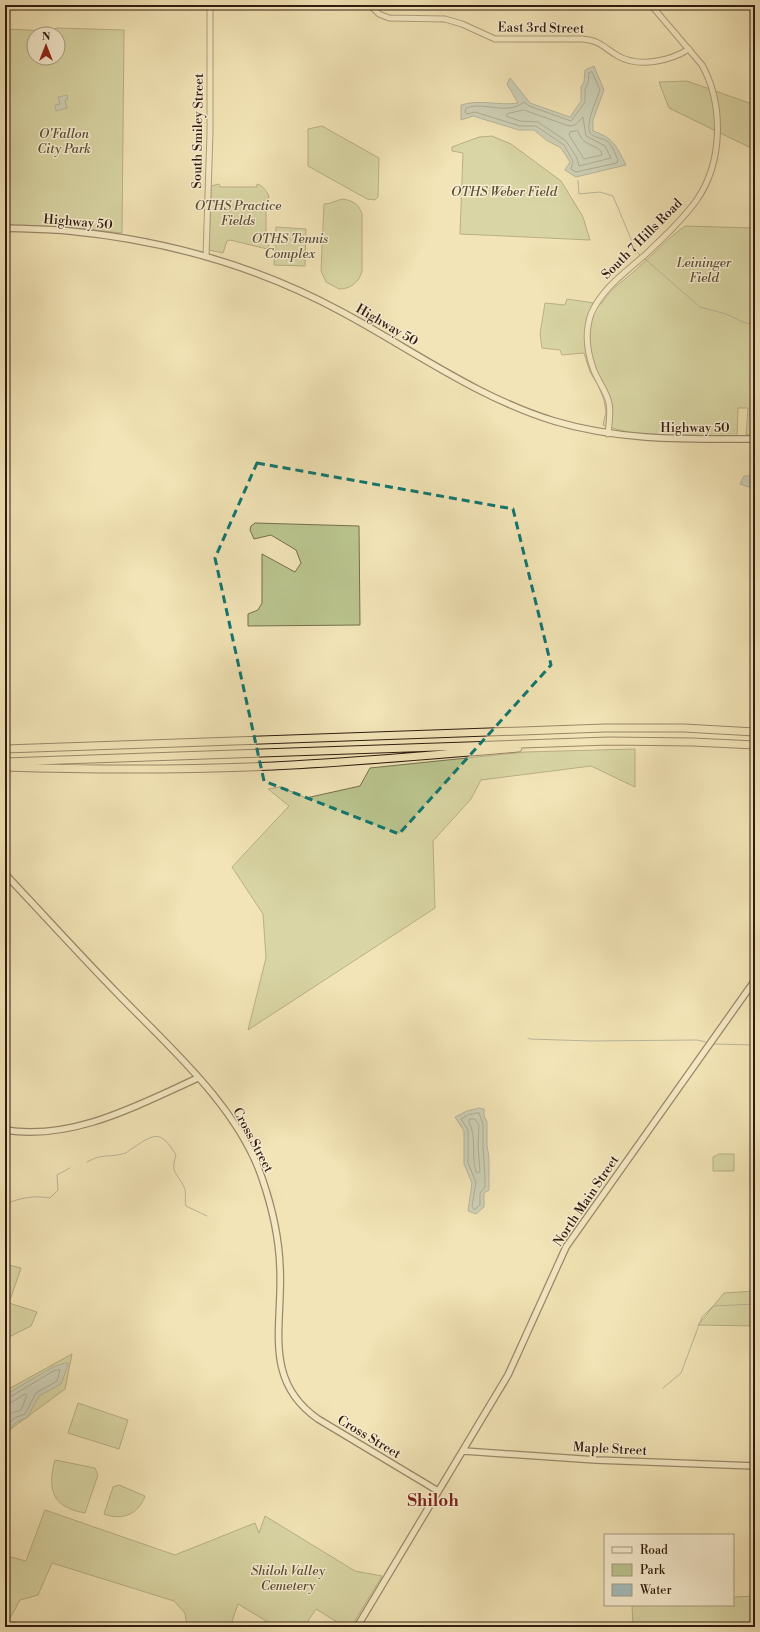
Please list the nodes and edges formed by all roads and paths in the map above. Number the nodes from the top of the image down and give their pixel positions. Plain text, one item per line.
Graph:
1 (210, 5) edge
2 (370, 5) edge
3 (651, 5) edge
4 (689, 49) junction
5 (5, 228) edge
6 (206, 257) junction
7 (608, 434) junction
8 (755, 439) edge
9 (755, 732) edge
10 (635, 741) junction
11 (755, 745) edge
12 (5, 749) edge
13 (5, 762) edge
14 (5, 767) edge
15 (5, 874) edge
16 (755, 980) edge
17 (198, 1078) junction
18 (5, 1130) edge
19 (464, 1451) junction
20 (755, 1466) edge
21 (438, 1491) junction
22 (357, 1627) edge

1 - 6 street, South Smiley Street
2 - 4 street, East 3rd Street
3 - 4 street, South 7 Hills Road
4 - 7 street, South 7 Hills Road
5 - 6 main road, Highway 50
6 - 7 main road, Highway 50
7 - 8 main road, Highway 50
9 - 12 highway
10 - 11 highway
10 - 13 highway
10 - 14 highway
15 - 17 main road, Cross Street
16 - 19 main road, North Main Street
17 - 18 main road
17 - 21 main road, Cross Street
19 - 20 main road, Maple Street
19 - 21 main road, North Main Street
21 - 22 main road, North Main Street

